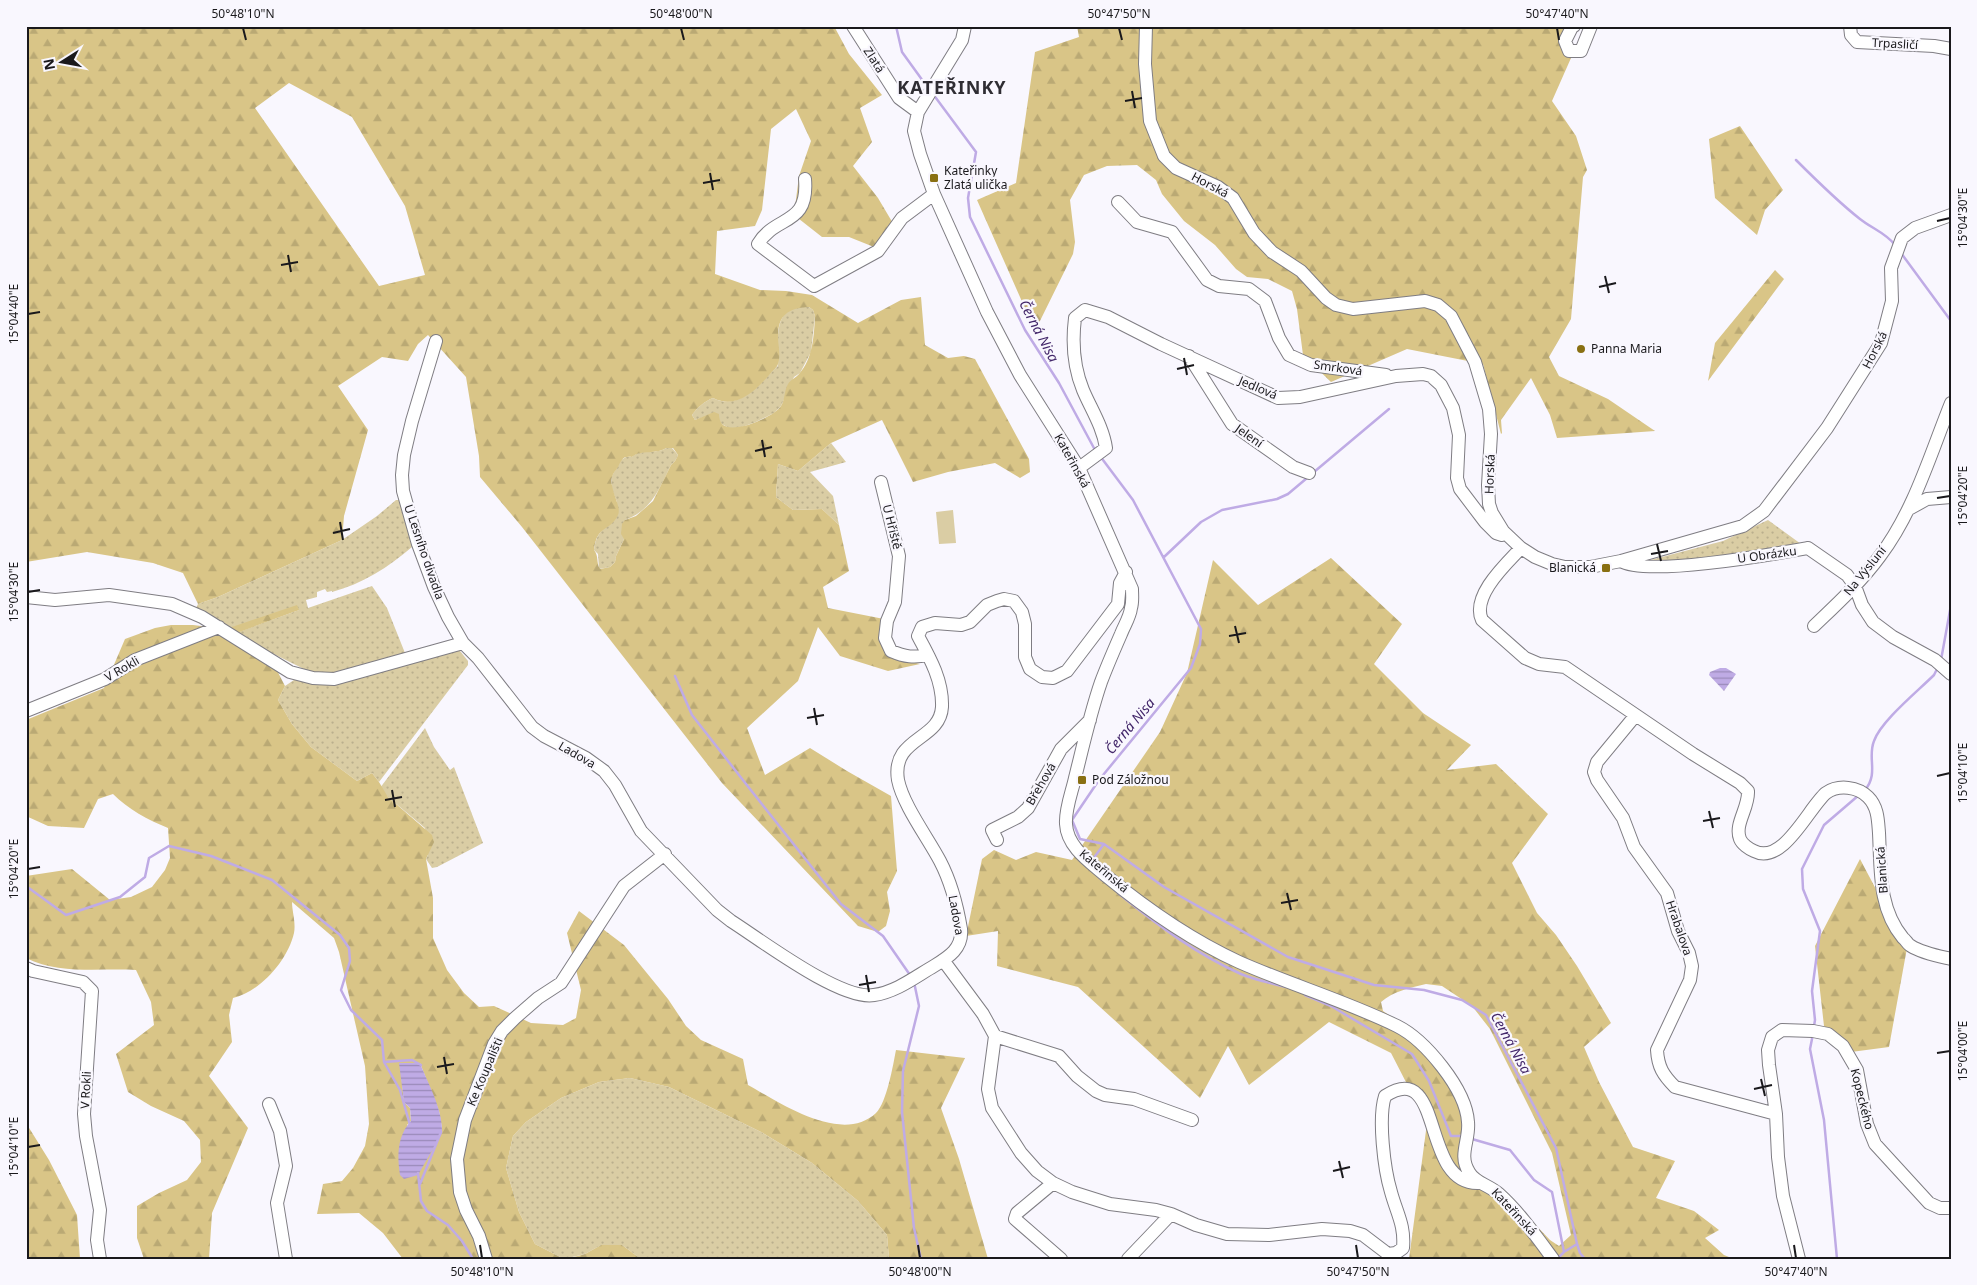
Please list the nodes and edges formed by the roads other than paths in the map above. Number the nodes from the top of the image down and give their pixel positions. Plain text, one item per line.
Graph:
1 (854, 26) edge
2 (965, 26) edge
3 (1146, 26) edge
4 (1574, 26) edge
5 (1591, 26) edge
6 (1850, 26) edge
7 (1951, 49) edge
8 (918, 112) junction
9 (805, 179) dead end
10 (934, 194) junction
11 (1118, 202) dead end
12 (1951, 215) edge
13 (436, 341) dead end
14 (1189, 356) junction
15 (1396, 376) junction
16 (1951, 403) edge
17 (1084, 464) junction
18 (1309, 473) dead end
19 (880, 482) dead end
20 (1951, 497) edge
21 (1909, 509) junction
22 (1510, 539) junction
23 (1521, 548) junction
24 (1621, 562) junction
25 (1126, 572) junction
26 (1855, 586) junction
27 (26, 597) edge
28 (1814, 626) dead end
29 (219, 627) junction
30 (463, 643) junction
31 (928, 655) junction
32 (1951, 674) edge
33 (26, 711) edge
34 (1635, 716) junction
35 (1090, 720) junction
36 (997, 840) dead end
37 (665, 854) junction
38 (943, 960) junction
39 (1951, 960) edge
40 (26, 968) edge
41 (995, 1036) junction
42 (269, 1104) dead end
43 (1776, 1114) junction
44 (1192, 1120) dead end
45 (1053, 1183) junction
46 (1479, 1183) junction
47 (1951, 1208) edge
48 (1171, 1214) junction
49 (100, 1259) edge
50 (286, 1259) edge
51 (486, 1259) edge
52 (1061, 1259) edge
53 (1128, 1259) edge
54 (1553, 1259) edge
55 (1799, 1259) edge

1 - 8 street, Zlatá
2 - 8 street, Kateřinská
3 - 22 street, Horská
4 - 5 street
6 - 7 street, Trpasličí
8 - 10 street, Kateřinská
9 - 10 street
10 - 17 street, Kateřinská
11 - 15 street, Smrková
12 - 24 street, Horská
13 - 30 street, U Lesního divadla
14 - 15 street, Jedlová
14 - 17 street, Jedlová
14 - 18 street, Jelení
15 - 22 street, Jedlová
16 - 21 street, Na Výsluní
17 - 25 street, Kateřinská
19 - 31 street, U Hřiště
20 - 21 street
21 - 26 street, Na Výsluní
22 - 23 street, Horská
23 - 24 street, Horská
23 - 34 street, Blanická
24 - 26 street, U Obrázku
25 - 31 street, Ladova
25 - 35 street, Kateřinská
26 - 28 street, Na Výsluní
26 - 32 street, U Obrázku
27 - 29 street
29 - 30 street
29 - 33 street, V Rokli
30 - 37 street, Ladova
31 - 38 street, Ladova
34 - 39 street, Blanická
34 - 43 street, Hrabalova
35 - 36 street, Břehová
35 - 46 street, Kateřinská
37 - 38 street, Ladova
37 - 51 street, Ke Koupališti
38 - 41 street
40 - 49 street, V Rokli
41 - 44 street
41 - 45 street
42 - 50 street
43 - 47 street, Kopeckého
43 - 55 street, Kopeckého
45 - 48 street
45 - 52 street
46 - 48 street
46 - 54 street, Kateřinská
48 - 53 street

